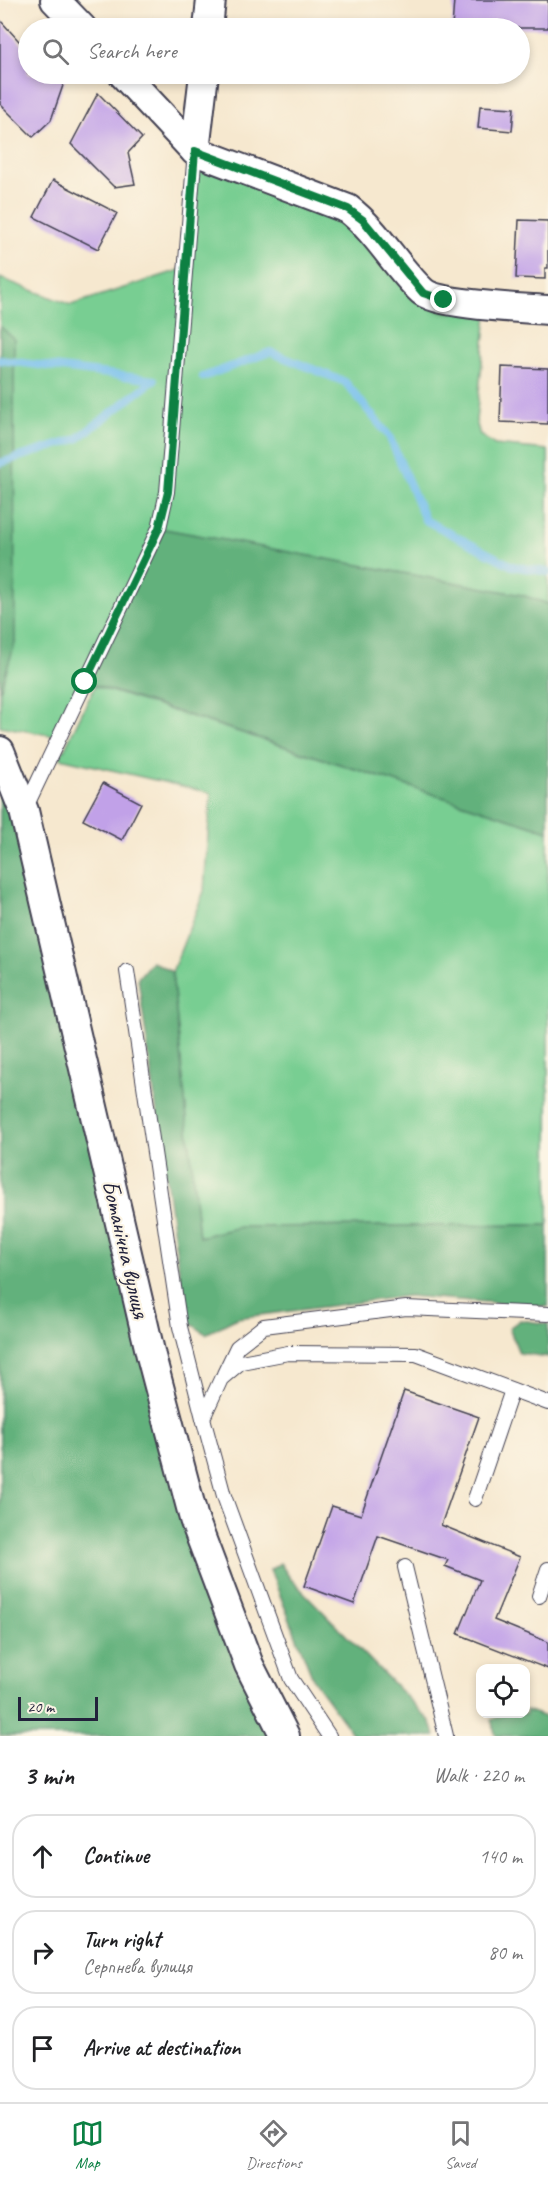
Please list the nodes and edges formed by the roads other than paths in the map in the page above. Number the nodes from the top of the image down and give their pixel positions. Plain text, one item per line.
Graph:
1 (56, 0) edge
2 (211, 0) edge
3 (73, 18) edge
4 (209, 18) edge
5 (132, 84) edge
6 (203, 84) edge
7 (195, 151) junction
8 (548, 310) edge
9 (0, 751) edge
10 (24, 811) junction
11 (126, 971) dead end
12 (548, 1314) edge
13 (221, 1379) junction
14 (512, 1390) junction
15 (548, 1403) edge
16 (203, 1418) junction
17 (476, 1499) dead end
18 (405, 1567) dead end
19 (548, 1569) edge
20 (539, 1596) dead end
21 (285, 1736) edge
22 (329, 1736) edge
23 (446, 1736) edge

1 - 3 street
2 - 4 street
5 - 7 street
6 - 7 street
7 - 8 street
7 - 10 lane
9 - 10 street, Ботанічна вулиця
10 - 21 street, Ботанічна вулиця
11 - 16 lane
12 - 13 lane
13 - 14 lane
13 - 16 lane
14 - 15 lane
14 - 17 lane
16 - 22 lane
18 - 23 lane
19 - 20 lane

